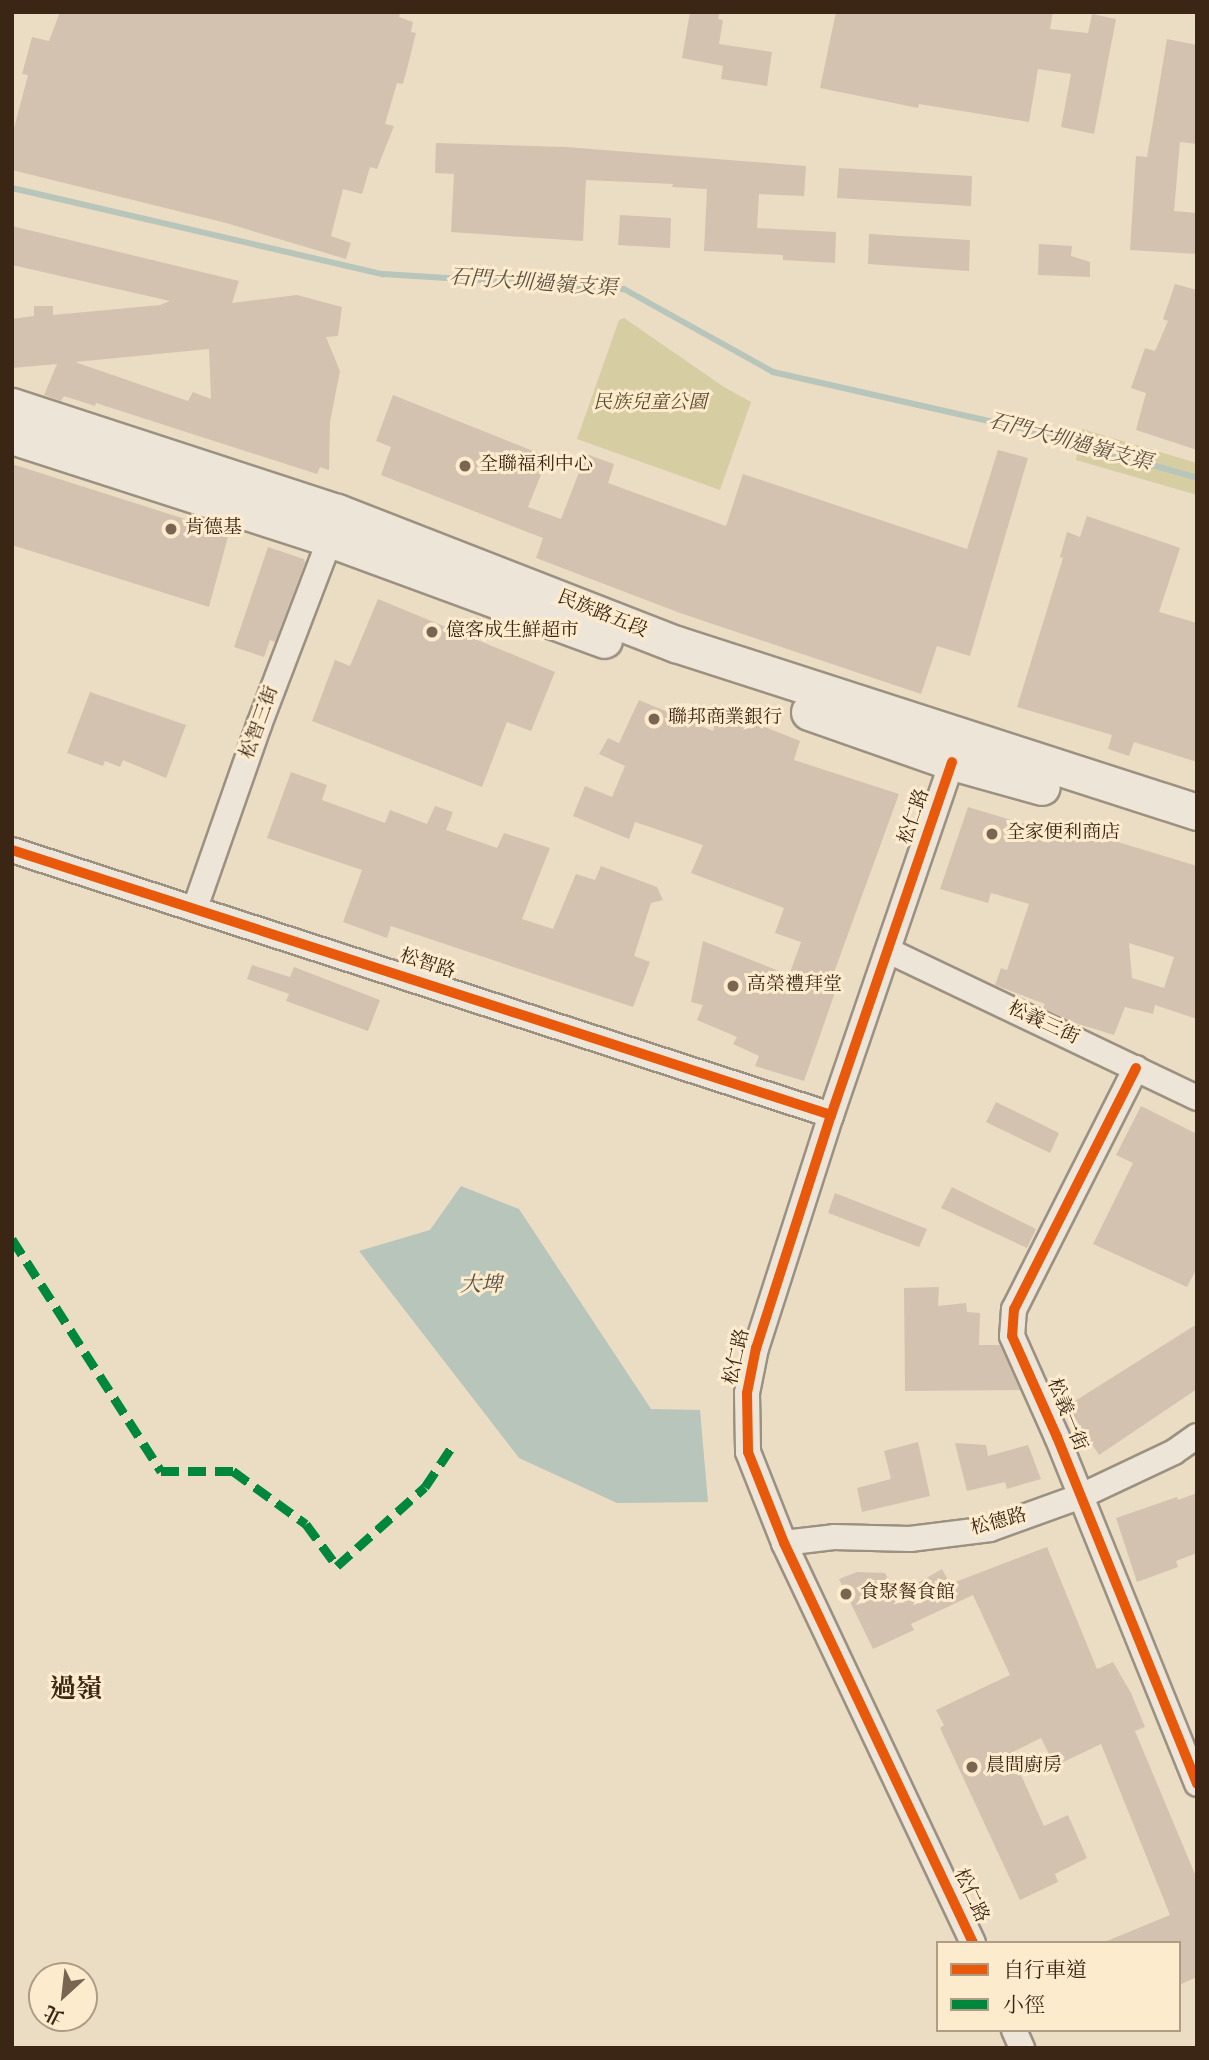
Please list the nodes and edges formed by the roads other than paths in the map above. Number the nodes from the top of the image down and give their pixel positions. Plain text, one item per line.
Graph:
1 (12, 406) edge
2 (12, 436) edge
3 (330, 539) junction
4 (952, 762) junction
5 (1197, 812) edge
6 (1197, 837) edge
7 (12, 850) edge
8 (195, 908) junction
9 (889, 951) junction
10 (1136, 1068) junction
11 (1197, 1098) edge
12 (831, 1115) junction
13 (1197, 1436) edge
14 (1079, 1497) junction
15 (784, 1543) junction
16 (1197, 1784) edge
17 (971, 1941) edge
18 (1015, 2032) edge
19 (1022, 2048) edge

1 - 5 main road, 民族路五段
2 - 3 main road, 民族路五段
3 - 4 main road, 民族路五段
3 - 8 street, 松智三街
4 - 6 main road, 民族路五段
4 - 9 street, 松仁路
7 - 8 street, 松智路
8 - 12 street, 松智路
9 - 10 street, 松義三街
9 - 12 street, 松仁路
10 - 11 street, 松義三街
10 - 14 street, 松義一街
12 - 15 street, 松仁路
13 - 14 street, 松德路
14 - 15 street, 松德路
14 - 16 street, 松義一街
15 - 17 street, 松仁路
18 - 19 street

